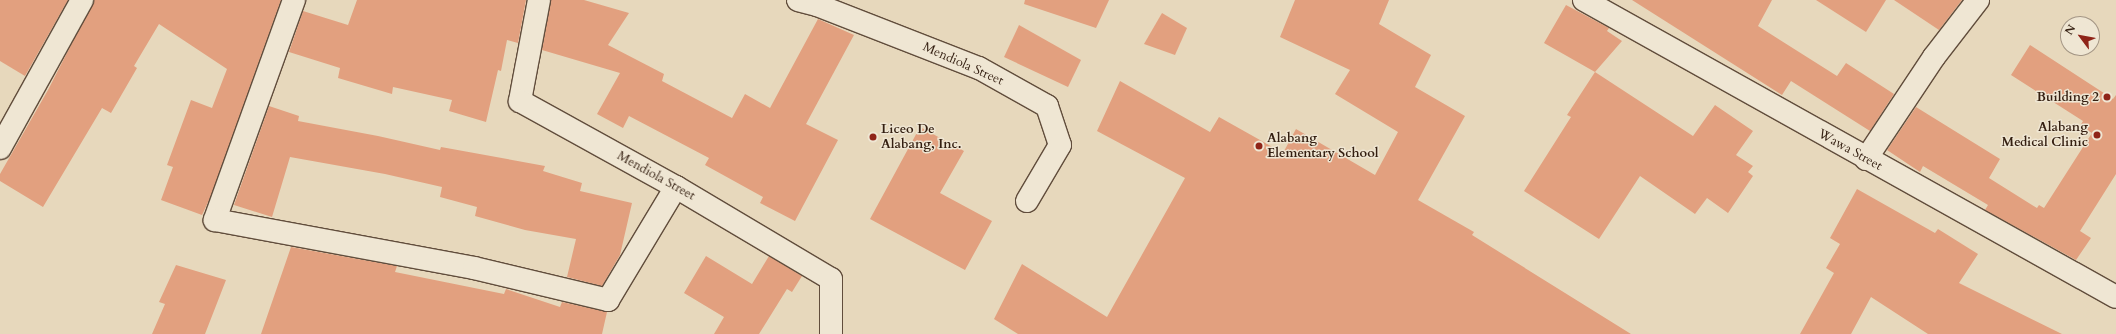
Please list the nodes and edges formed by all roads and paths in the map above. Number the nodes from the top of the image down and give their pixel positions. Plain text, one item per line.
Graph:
1 (82, 0) edge
2 (294, 0) edge
3 (539, 0) edge
4 (798, 0) edge
5 (1584, 0) edge
6 (1978, 0) edge
7 (0, 148) edge
8 (1866, 159) junction
9 (676, 187) junction
10 (1027, 201) dead end
11 (2116, 298) edge
12 (831, 334) edge

1 - 7 street
2 - 9 street
3 - 9 street, Mendiola Street
4 - 10 street, Mendiola Street
5 - 8 street, Wawa Street
6 - 8 street
8 - 11 street, Wawa Street
9 - 12 street, Mendiola Street

